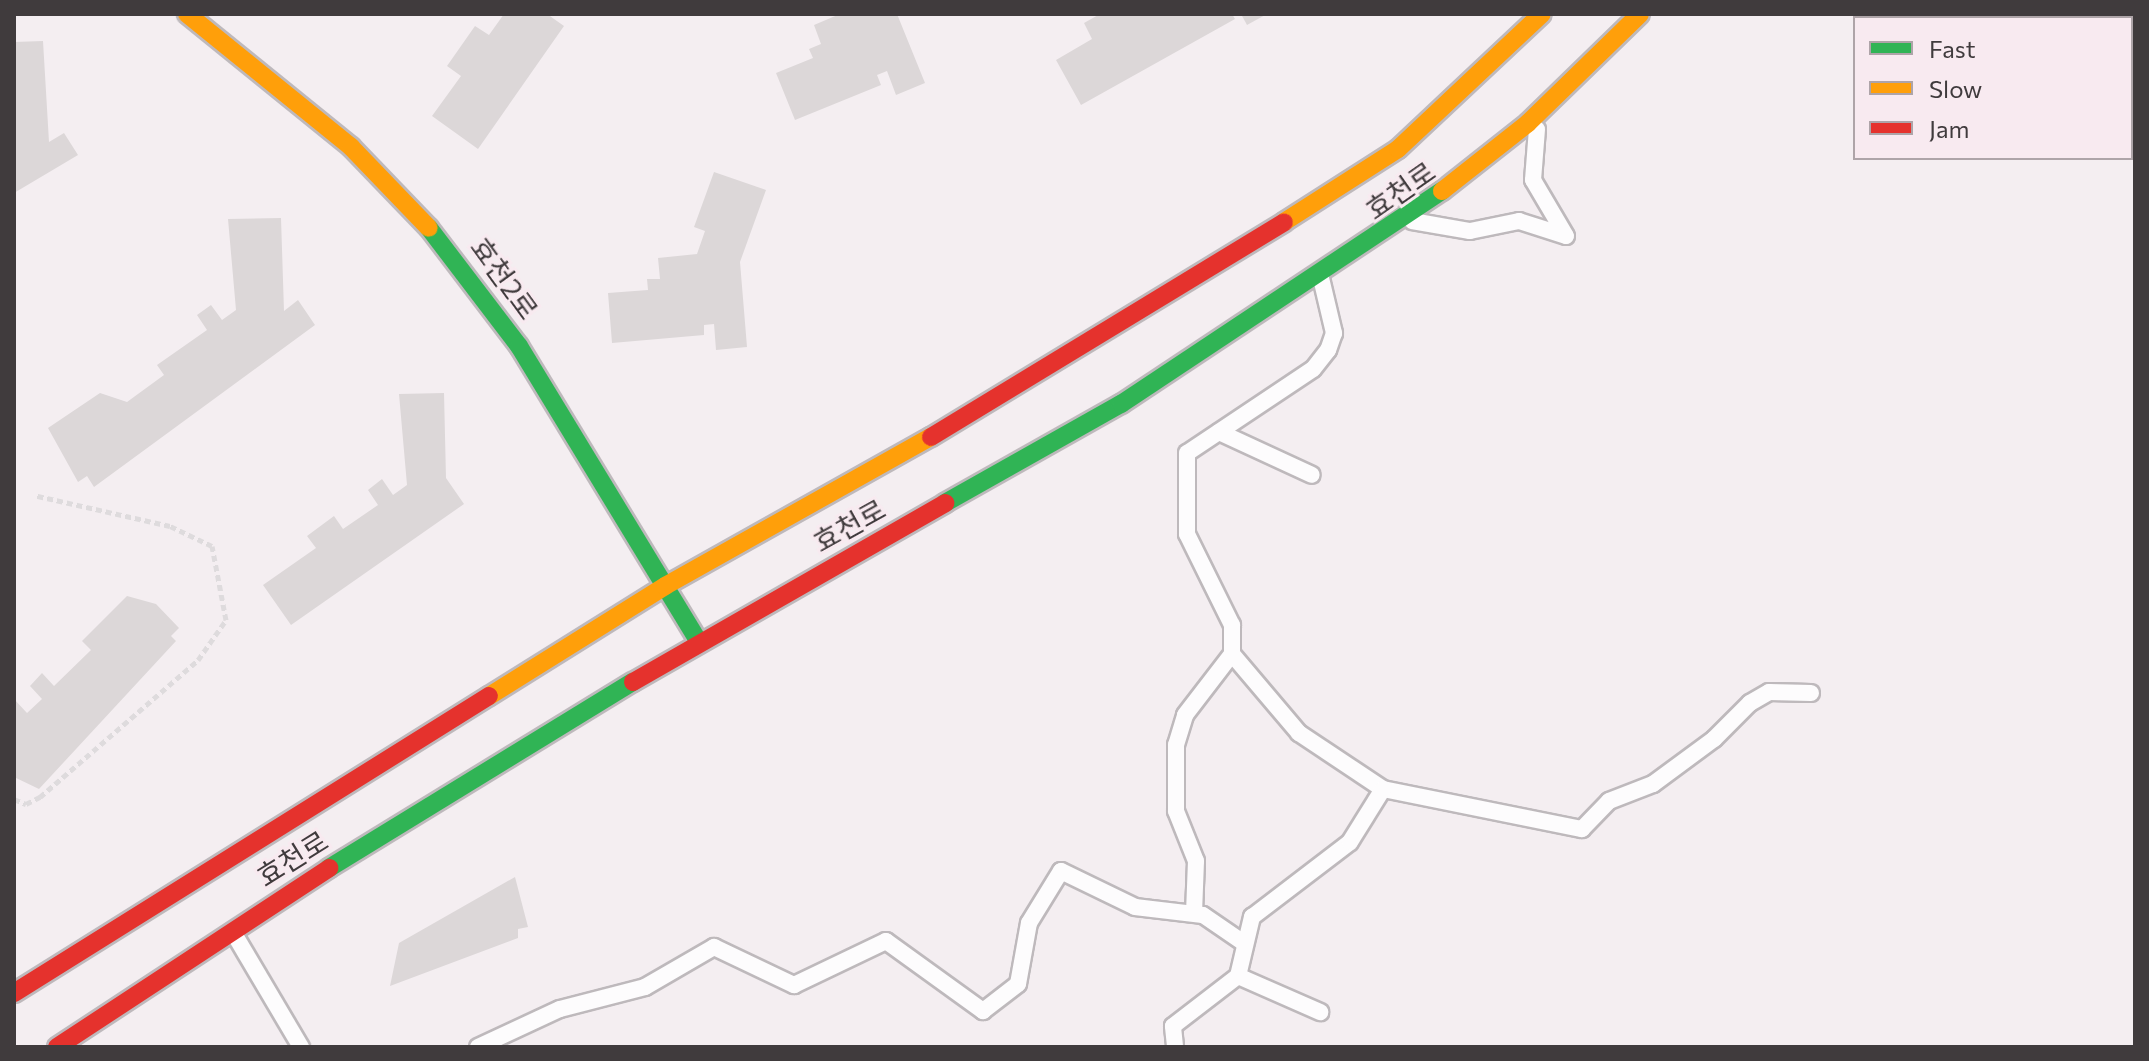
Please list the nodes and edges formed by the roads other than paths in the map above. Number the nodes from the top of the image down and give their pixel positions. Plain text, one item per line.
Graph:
1 (187, 14) edge
2 (1542, 14) edge
3 (1640, 14) edge
4 (1542, 110) junction
5 (1407, 219) junction
6 (1321, 276) junction
7 (1219, 432) junction
8 (1312, 475) dead end
9 (665, 586) junction
10 (699, 642) junction
11 (1232, 654) junction
12 (1811, 693) dead end
13 (1383, 789) junction
14 (1194, 913) junction
15 (232, 930) junction
16 (1241, 941) junction
17 (1238, 976) junction
18 (14, 993) edge
19 (1320, 1012) dead end
20 (1175, 1046) edge
21 (57, 1047) edge
22 (301, 1047) edge
23 (478, 1047) edge

1 - 9 main road, 효천2로
2 - 9 main road, 효천로
3 - 4 main road, 효천로
4 - 5 main road, 효천로
4 - 5 lane
5 - 6 main road, 효천로
6 - 7 lane
6 - 10 main road, 효천로
7 - 8 lane
7 - 11 lane
9 - 10 main road, 효천2로
9 - 18 main road, 효천로
10 - 15 main road, 효천로
11 - 13 lane
11 - 14 lane
12 - 13 lane
13 - 16 lane
14 - 16 lane
14 - 23 lane
15 - 21 main road, 효천로
15 - 22 lane
16 - 17 lane
17 - 19 lane
17 - 20 lane

